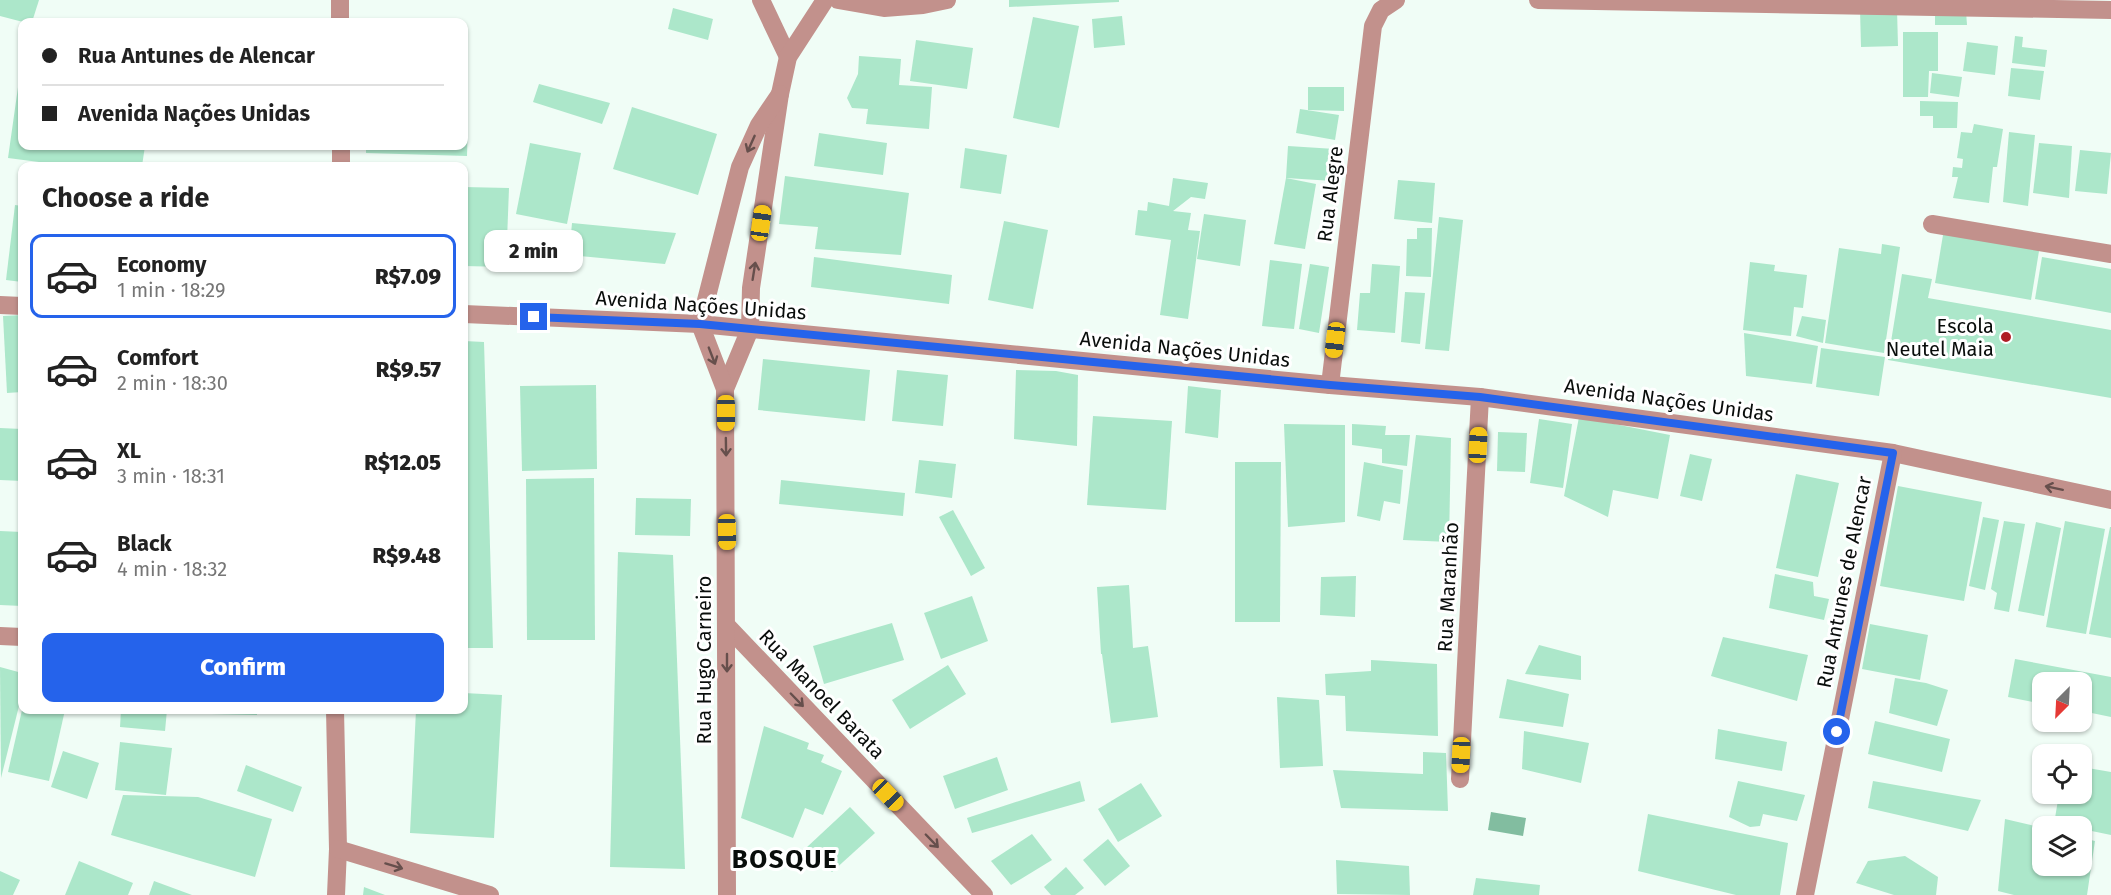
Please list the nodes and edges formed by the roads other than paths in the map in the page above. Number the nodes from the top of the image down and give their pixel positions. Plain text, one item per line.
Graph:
1 (340, 0) edge
2 (761, 0) edge
3 (825, 0) edge
4 (838, 0) edge
5 (947, 0) edge
6 (1396, 0) edge
7 (1538, 0) edge
8 (2111, 10) edge
9 (340, 18) edge
10 (788, 57) junction
11 (780, 94) junction
12 (1932, 224) dead end
13 (2111, 254) edge
14 (0, 305) edge
15 (18, 306) edge
16 (468, 314) edge
17 (700, 324) junction
18 (750, 329) junction
19 (1330, 385) junction
20 (725, 389) junction
21 (1480, 397) junction
22 (1893, 453) junction
23 (2111, 500) edge
24 (728, 627) junction
25 (0, 636) edge
26 (18, 637) edge
27 (335, 714) edge
28 (1460, 779) dead end
29 (338, 849) junction
30 (336, 888) edge
31 (323, 895) edge
32 (490, 895) edge
33 (727, 895) edge
34 (984, 895) edge
35 (1805, 895) edge

1 - 9 street
2 - 10 street
3 - 10 street
4 - 5 street
6 - 19 street, Rua Alegre
7 - 8 street
10 - 11 street, Rua Hugo Carneiro
11 -> 17 street
18 -> 11 street, Rua Hugo Carneiro
12 - 13 street
14 - 15 street
16 - 17 street, Avenida Nações Unidas
17 - 18 street, Avenida Nações Unidas
17 -> 20 street, Rua Hugo Carneiro
18 - 19 street, Avenida Nações Unidas
18 - 20 street, Rua Hugo Carneiro
19 - 21 street, Avenida Nações Unidas
20 -> 24 street, Rua Hugo Carneiro
21 - 22 street, Avenida Nações Unidas
21 - 28 street, Rua Maranhão
23 -> 22 street, Avenida Nações Unidas
22 - 35 street, Rua Antunes de Alencar
24 -> 33 street, Rua Hugo Carneiro
24 -> 34 street, Rua Manoel Barata
25 - 26 street
27 - 29 street
29 - 30 street
29 -> 32 street
30 - 31 street

